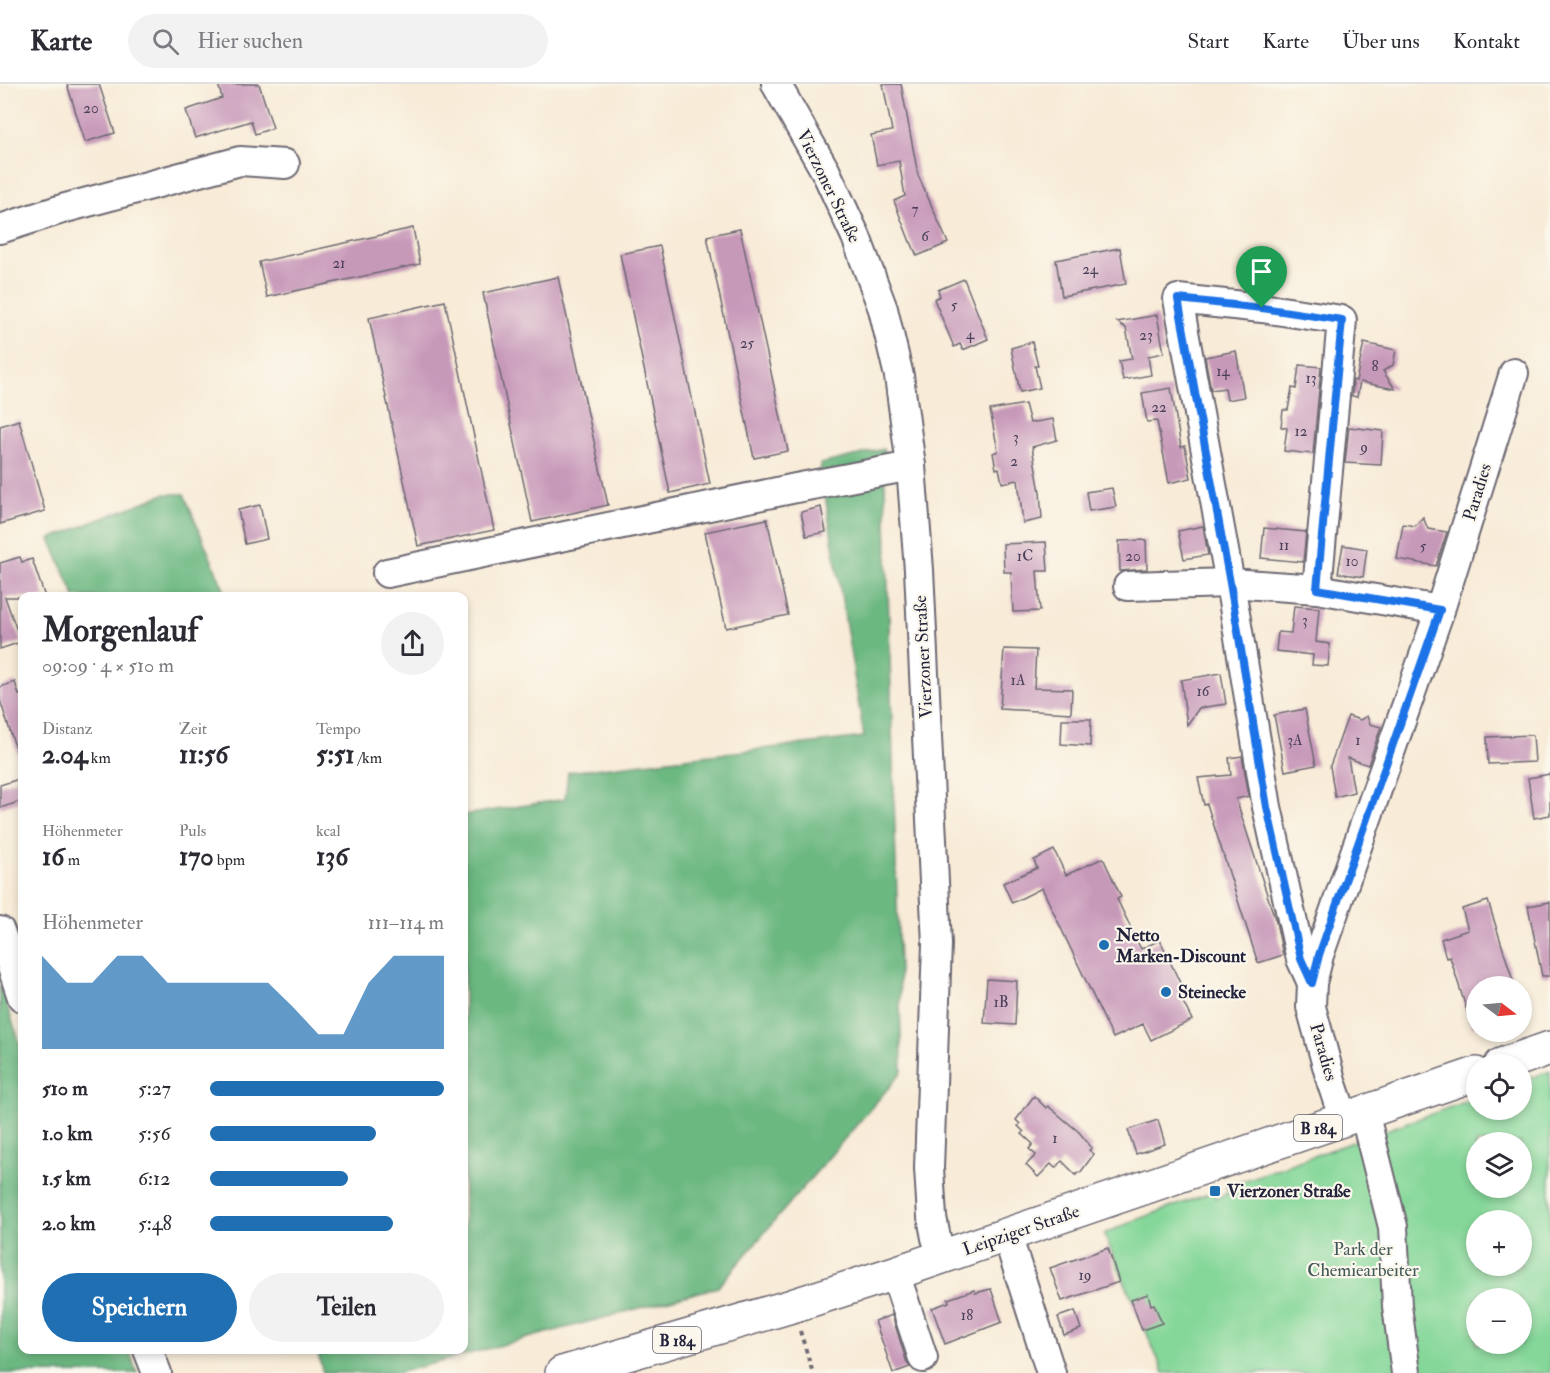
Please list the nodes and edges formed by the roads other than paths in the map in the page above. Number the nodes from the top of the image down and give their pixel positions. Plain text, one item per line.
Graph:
1 (776, 84) edge
2 (285, 164) dead end
3 (0, 229) edge
4 (1514, 373) dead end
5 (911, 466) junction
6 (387, 573) dead end
7 (1230, 583) junction
8 (1128, 586) dead end
9 (1317, 589) junction
10 (1440, 610) junction
11 (0, 931) edge
12 (1312, 983) junction
13 (18, 985) edge
14 (1550, 1048) edge
15 (1532, 1054) edge
16 (1466, 1077) edge
17 (1354, 1115) junction
18 (1007, 1235) junction
19 (943, 1257) junction
20 (895, 1273) junction
21 (150, 1354) edge
22 (923, 1358) dead end
23 (157, 1373) edge
24 (562, 1373) edge
25 (1051, 1373) edge
26 (1406, 1373) edge

1 - 5 street, Vierzoner Straße
2 - 3 street
4 - 10 street, Paradies
5 - 6 street
5 - 19 street, Vierzoner Straße
7 - 8 street
7 - 9 street
7 - 9 street, Paradies
7 - 12 street, Paradies
9 - 10 street
10 - 12 street, Paradies
11 - 13 street
12 - 17 street, Paradies
14 - 15 main road
16 - 17 main road, Leipziger Straße / B 184
17 - 18 main road, Leipziger Straße / B 184
17 - 26 street, Paradies
18 - 19 main road, Leipziger Straße / B 184
18 - 25 street
19 - 20 main road, Leipziger Straße / B 184
20 - 22 street
20 - 24 main road, Leipziger Straße / B 184
21 - 23 street

